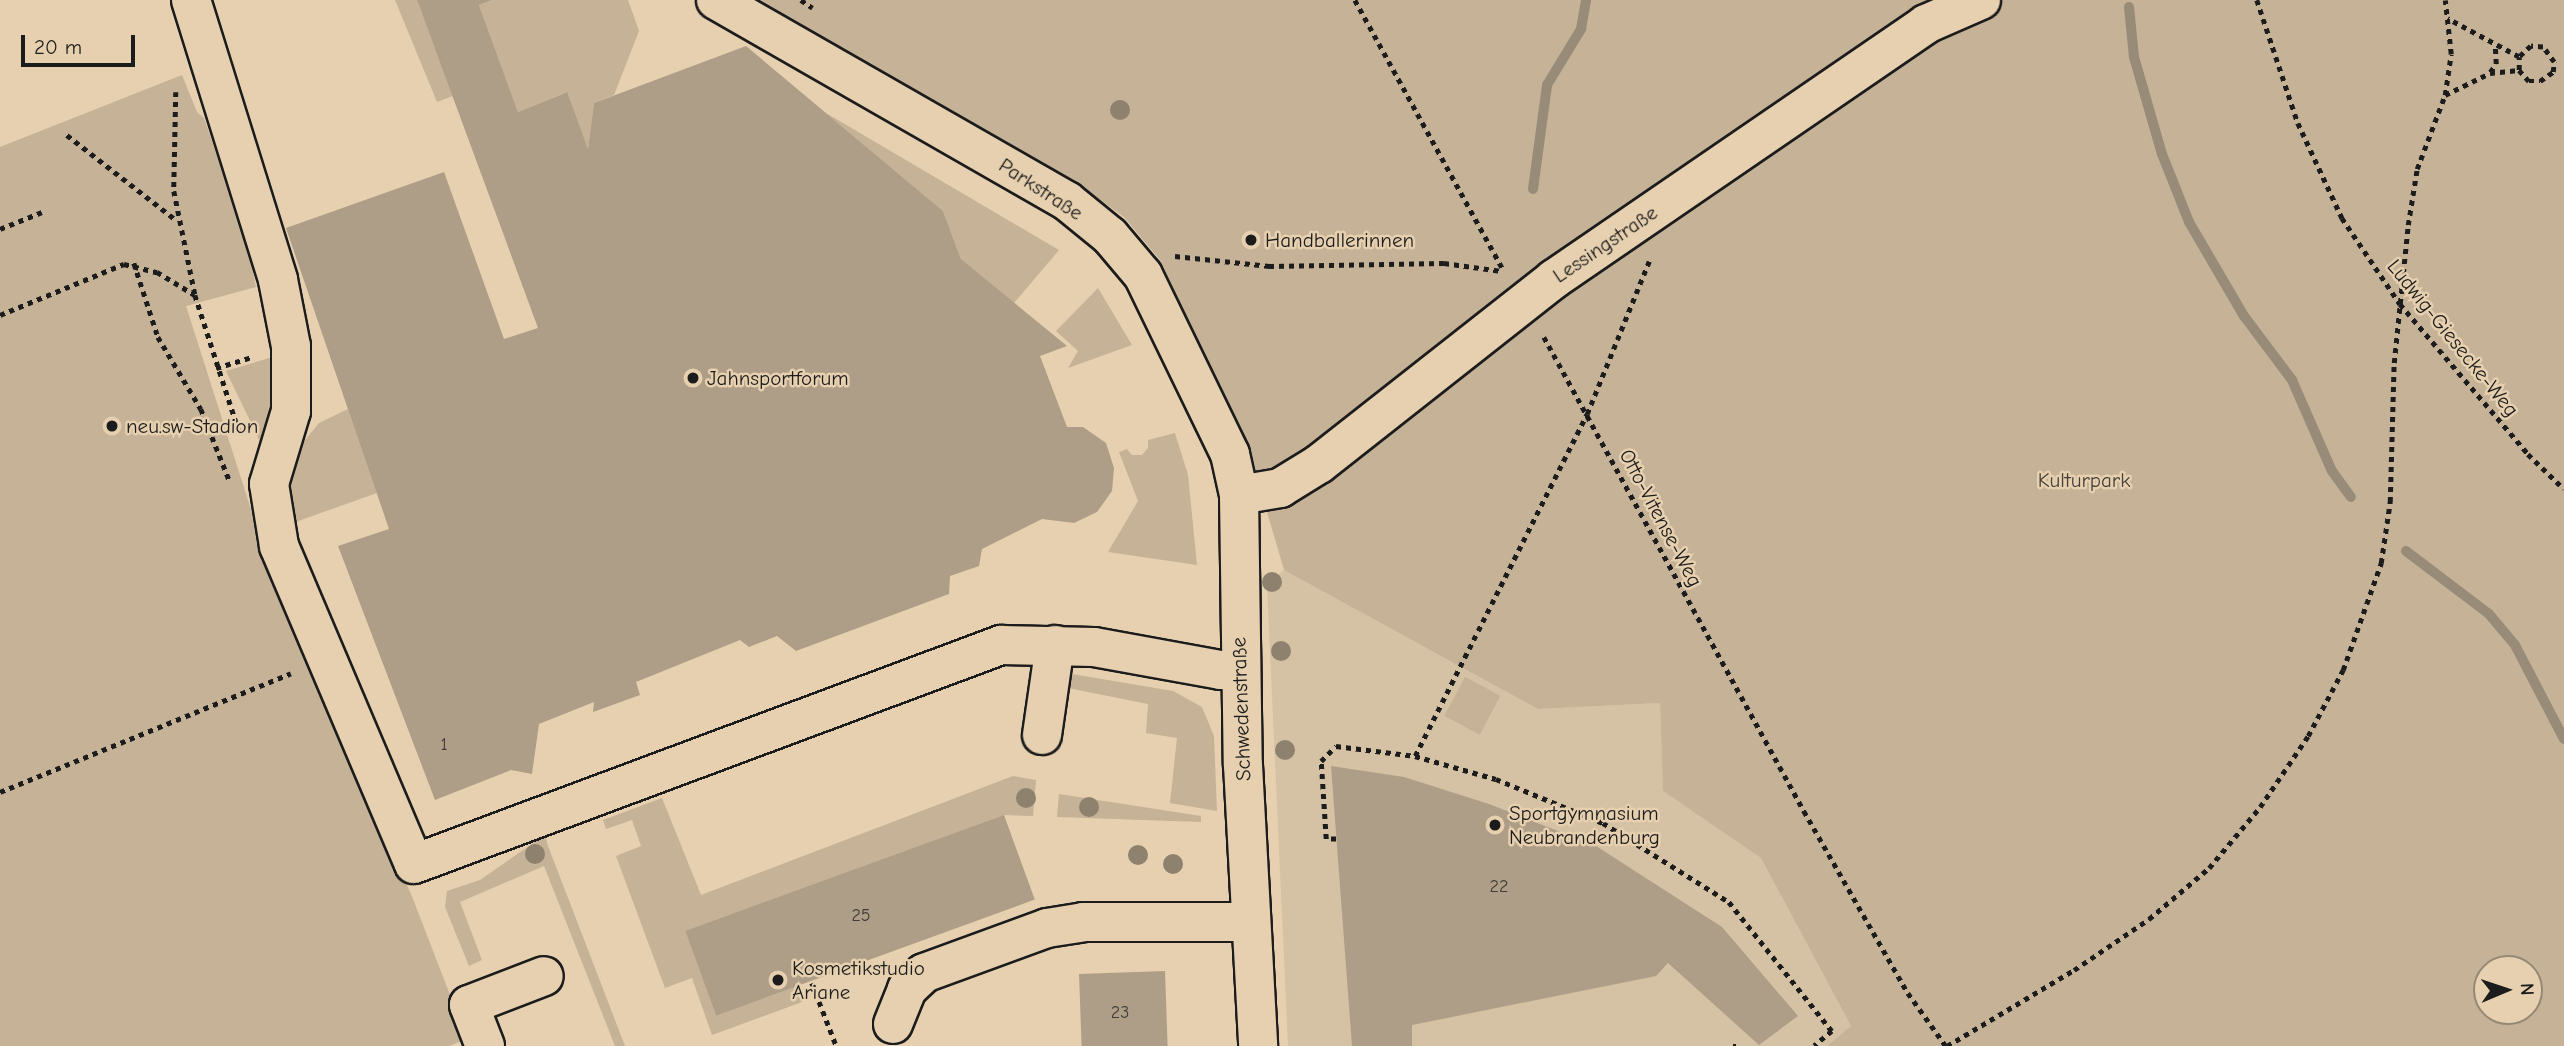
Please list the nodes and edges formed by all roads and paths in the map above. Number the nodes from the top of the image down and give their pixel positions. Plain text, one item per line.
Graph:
1 (191, 0) edge
2 (716, 0) edge
3 (1355, 0) edge
4 (1981, 0) edge
5 (2257, 0) edge
6 (2445, 0) edge
7 (2448, 19) junction
8 (2495, 47) junction
9 (2519, 57) junction
10 (2519, 70) junction
11 (2490, 73) junction
12 (176, 92) dead end
13 (2445, 95) junction
14 (67, 135) dead end
15 (1676, 196) junction
16 (42, 212) dead end
17 (177, 220) junction
18 (0, 229) edge
19 (1170, 255) dead end
20 (134, 263) junction
21 (1514, 287) junction
22 (195, 295) junction
23 (2400, 304) junction
24 (0, 315) edge
25 (1587, 414) junction
26 (231, 484) dead end
27 (269, 484) junction
28 (2564, 489) edge
29 (1239, 495) junction
30 (1055, 645) junction
31 (299, 669) dead end
32 (1240, 670) junction
33 (1042, 735) dead end
34 (1415, 756) junction
35 (0, 792) edge
36 (1336, 839) dead end
37 (1251, 922) junction
38 (544, 976) dead end
39 (812, 983) dead end
40 (893, 1024) dead end
41 (836, 1045) edge
42 (485, 1046) edge
43 (1258, 1046) edge
44 (1814, 1046) edge
45 (1946, 1046) edge

1 - 27 street
2 - 29 street, Parkstraße
3 - 21 path, Otto-Vitense-Weg
4 - 15 street, Lessingstraße
5 - 23 path, Ludwig-Giesecke-Weg
6 - 7 path
7 - 8 path
7 - 13 path
8 - 9 path
8 - 11 path
9 - 10 path
9 - 10 path
10 - 11 path
11 - 13 path
12 - 17 path
13 - 23 path
14 - 17 path
15 - 21 street, Lessingstraße
15 - 25 path
16 - 18 path
17 - 22 path
19 - 21 path
20 - 22 path
20 - 24 path
20 - 26 path
21 - 25 path, Otto-Vitense-Weg
21 - 29 street, Lessingstraße
22 - 27 path
23 - 28 path, Ludwig-Giesecke-Weg
23 - 45 path
25 - 34 path
25 - 45 path, Otto-Vitense-Weg
27 - 30 street
29 - 32 street, Schwedenstraße
30 - 32 street
30 - 33 street
31 - 35 path
32 - 37 street, Schwedenstraße
34 - 36 path
34 - 44 path
37 - 40 street
37 - 43 street, Schwedenstraße
38 - 42 street
39 - 41 path

